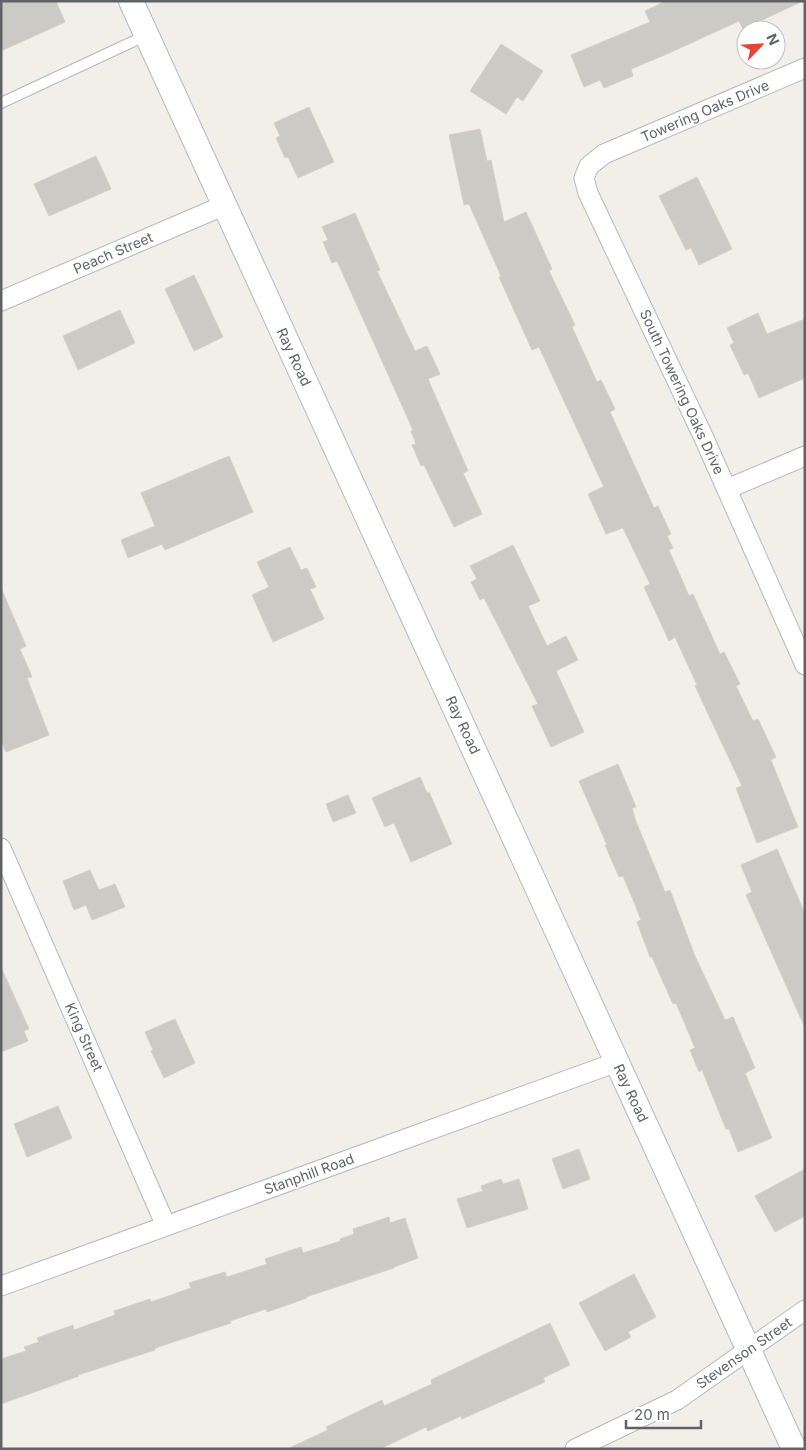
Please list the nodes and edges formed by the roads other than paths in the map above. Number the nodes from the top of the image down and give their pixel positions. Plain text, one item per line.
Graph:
1 (131, 1) edge
2 (146, 35) junction
3 (805, 68) edge
4 (1, 103) edge
5 (632, 142) joint
6 (225, 206) junction
7 (1, 301) edge
8 (805, 456) edge
9 (727, 490) junction
10 (805, 665) edge
11 (1, 848) edge
12 (617, 1062) junction
13 (166, 1226) junction
14 (1, 1286) edge
15 (805, 1310) edge
16 (748, 1349) junction
17 (574, 1449) edge
18 (794, 1449) edge

1 - 2 street, Ray Road
2 - 4 lane
2 - 6 street, Ray Road
3 - 5 street, Towering Oaks Drive
5 - 9 street, South Towering Oaks Drive
6 - 7 street, Peach Street
6 - 12 street, Ray Road
8 - 9 street
9 - 10 street, South Towering Oaks Drive
11 - 13 street, King Street
12 - 13 street, Stanphill Road
12 - 16 street, Ray Road
13 - 14 street, Stanphill Road
15 - 16 street, Stevenson Street
16 - 17 street, Stevenson Street
16 - 18 street, Ray Road

